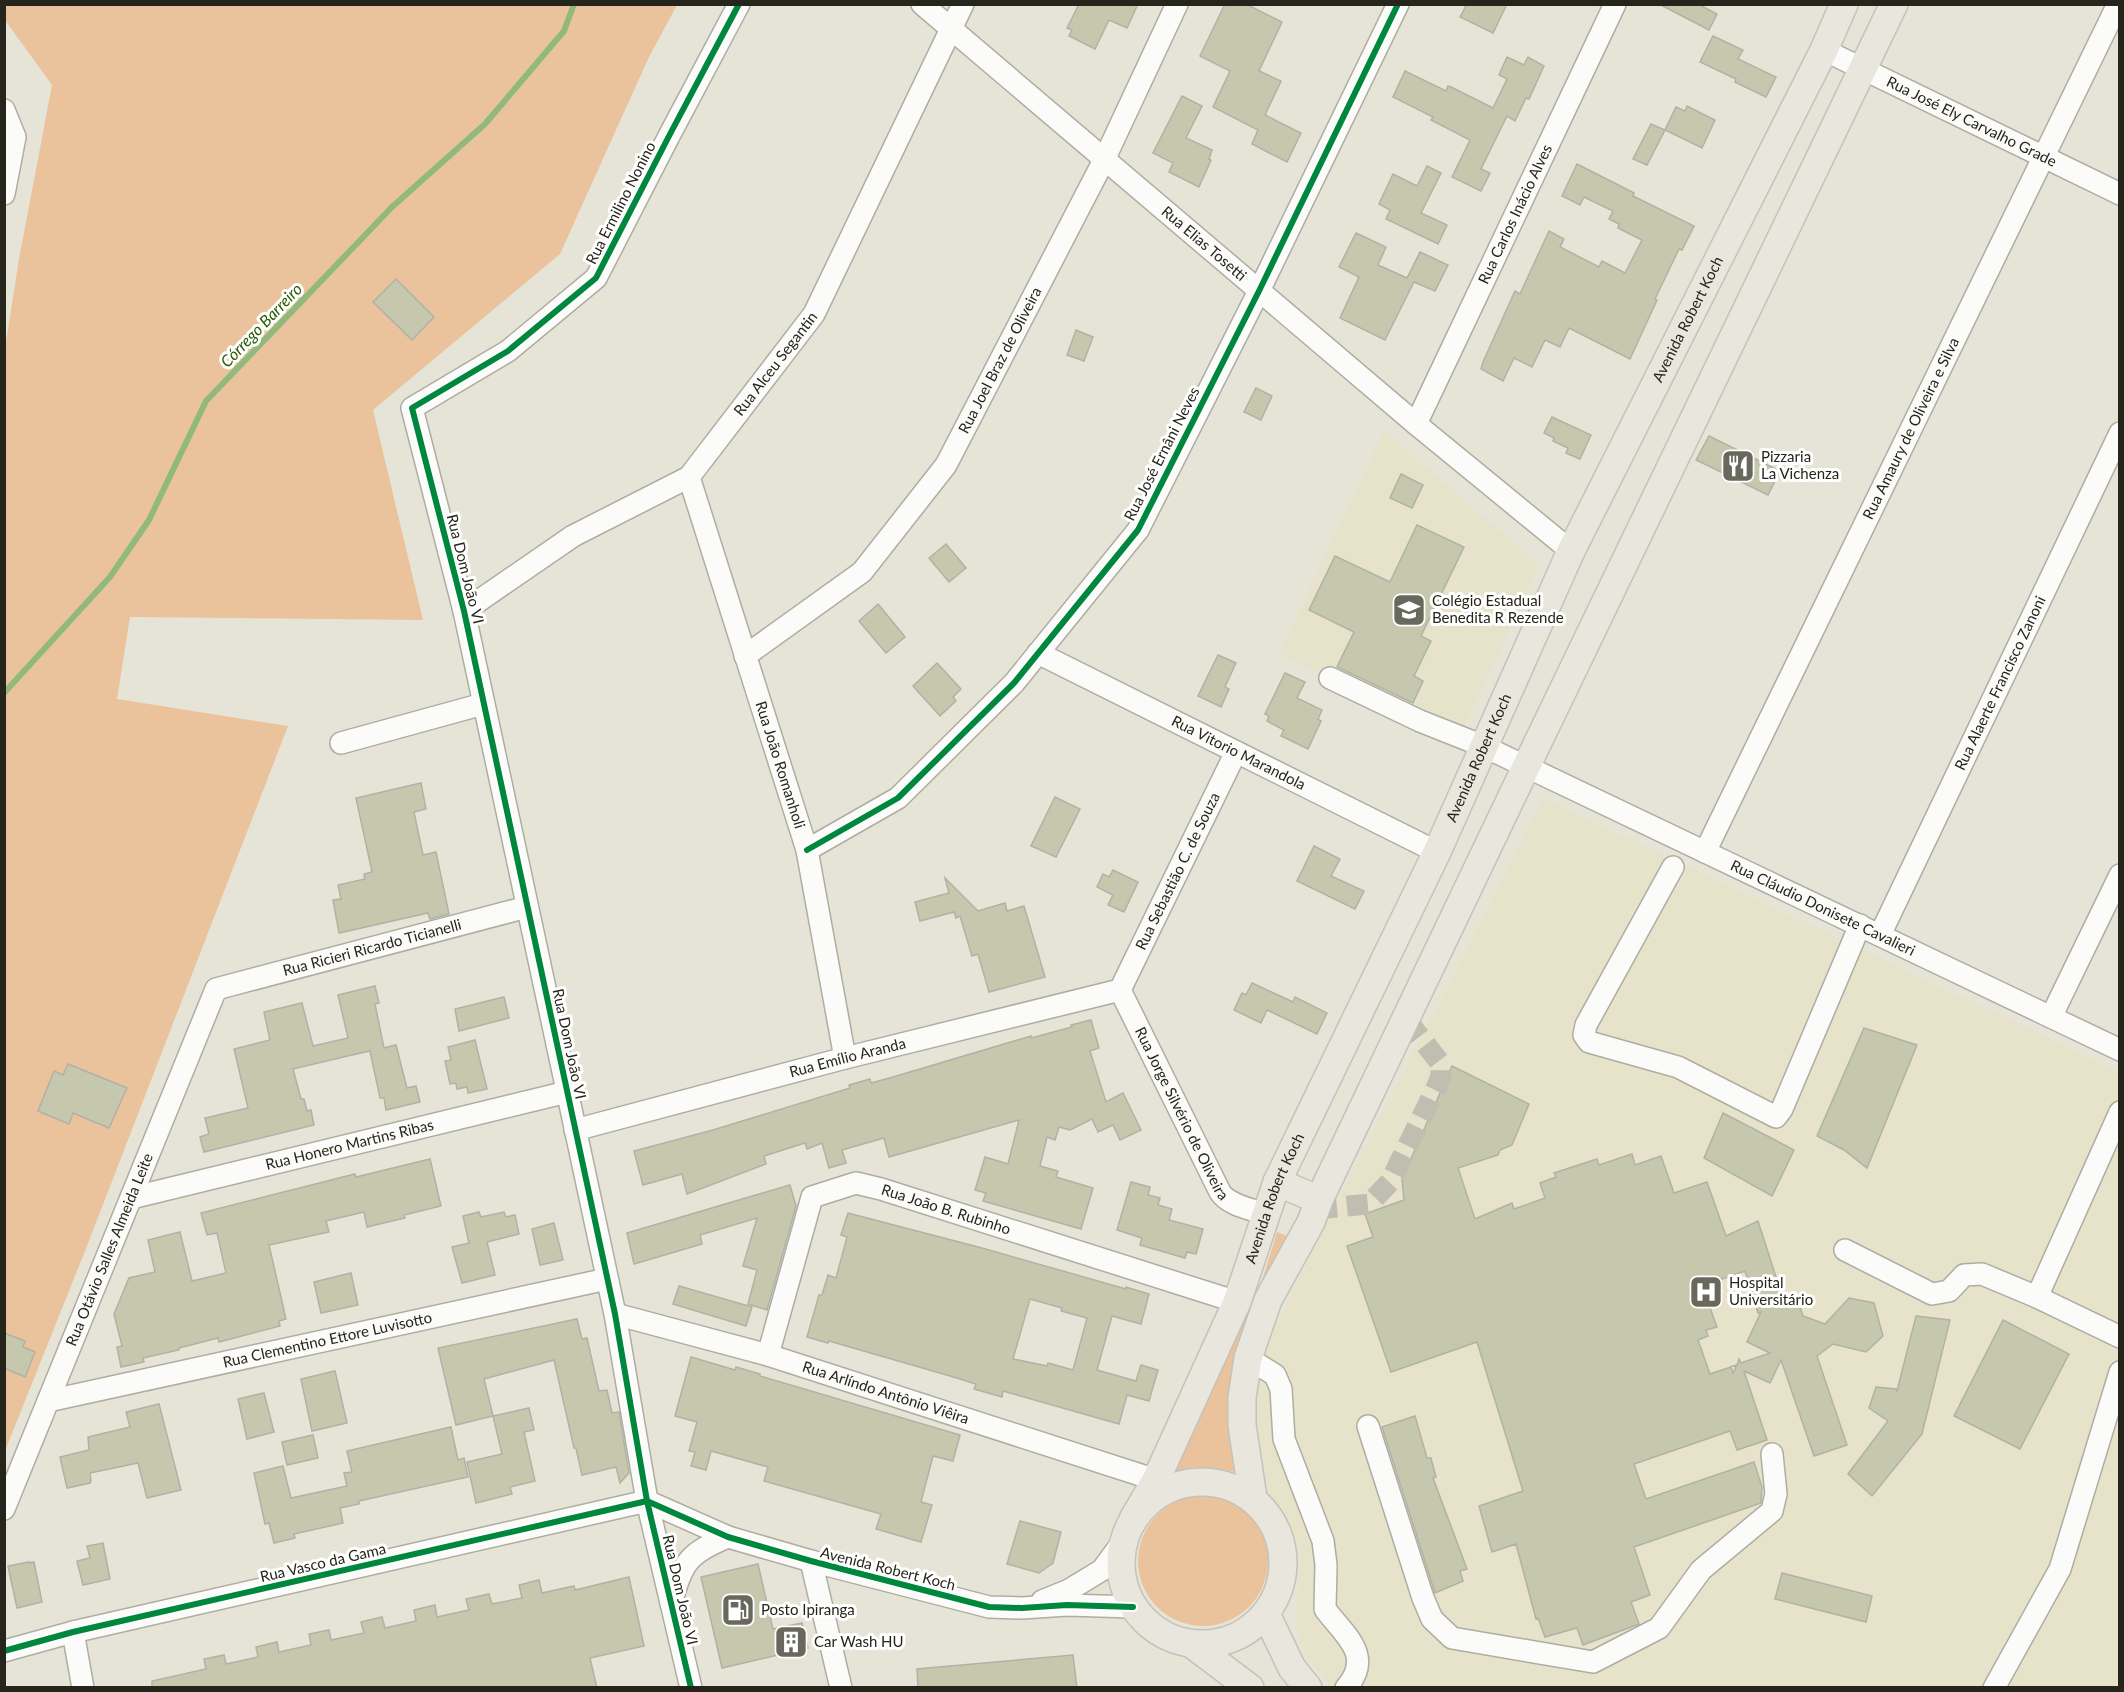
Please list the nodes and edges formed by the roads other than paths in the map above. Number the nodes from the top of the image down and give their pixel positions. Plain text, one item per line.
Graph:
1 (739, 4) edge
2 (922, 4) edge
3 (963, 4) edge
4 (1177, 4) edge
5 (1398, 4) edge
6 (1615, 4) edge
7 (1844, 4) edge
8 (1894, 4) edge
9 (2118, 4) edge
10 (951, 30) junction
11 (1824, 50) junction
12 (1863, 70) junction
13 (4, 110) edge
14 (2043, 157) junction
15 (1104, 160) junction
16 (4, 194) edge
17 (2120, 194) edge
18 (1259, 291) junction
19 (412, 408) joint
20 (1416, 424) junction
21 (2120, 433) edge
22 (689, 477) junction
23 (1571, 551) junction
24 (464, 611) junction
25 (1038, 653) junction
26 (745, 656) junction
27 (1330, 678) dead end
28 (483, 704) junction
29 (341, 743) dead end
30 (1483, 746) junction
31 (1236, 752) junction
32 (1526, 767) junction
33 (807, 850) junction
34 (1437, 852) junction
35 (1706, 852) junction
36 (1673, 867) dead end
37 (2120, 875) edge
38 (527, 907) junction
39 (1860, 926) junction
40 (1880, 935) junction
41 (216, 989) joint
42 (1120, 990) junction
43 (2051, 1017) junction
44 (2120, 1050) edge
45 (845, 1058) junction
46 (567, 1092) junction
47 (2120, 1112) edge
48 (575, 1130) junction
49 (1277, 1182) junction
50 (131, 1198) junction
51 (1315, 1211) junction
52 (1265, 1214) junction
53 (1845, 1250) dead end
54 (608, 1279) junction
55 (2037, 1297) junction
56 (1237, 1302) junction
57 (615, 1314) junction
58 (2120, 1337) edge
59 (768, 1355) junction
60 (1248, 1358) junction
61 (2120, 1372) edge
62 (48, 1401) junction
63 (1368, 1426) dead end
64 (1772, 1454) dead end
65 (1156, 1480) junction
66 (1252, 1498) junction
67 (647, 1501) junction
68 (4, 1509) edge
69 (1129, 1530) junction
70 (728, 1537) junction
71 (811, 1561) junction
72 (670, 1604) junction
73 (1133, 1607) junction
74 (1022, 1608) junction
75 (1266, 1614) junction
76 (73, 1632) junction
77 (1193, 1645) junction
78 (4, 1651) edge
79 (83, 1688) edge
80 (691, 1688) edge
81 (841, 1688) edge
82 (1250, 1688) edge
83 (1308, 1688) edge
84 (1346, 1688) edge
85 (1994, 1688) edge

1 - 19 street, Rua Ermilino Nonino
2 - 10 street, Rua Elias Tosetti
3 - 10 street, Rua Alceu Segantin
4 - 15 street, Rua Joel Braz de Oliveira
5 - 18 street, Rua José Ernâni Neves
6 - 20 street, Rua Carlos Inácio Alves
7 - 11 main road, Avenida Robert Koch
8 - 12 main road
9 - 14 street, Rua Amaury de Oliveira e Silva
10 - 15 street, Rua Elias Tosetti
10 - 22 street, Rua Alceu Segantin
11 - 12 street, Rua José Ely Carvalho Grade
11 - 23 main road, Avenida Robert Koch
12 - 14 street, Rua José Ely Carvalho Grade
12 - 32 main road
13 - 16 street
14 - 17 street, Rua José Ely Carvalho Grade
14 - 35 street, Rua Amaury de Oliveira e Silva
15 - 18 street, Rua Elias Tosetti
15 - 26 street, Rua Joel Braz de Oliveira
18 - 20 street, Rua Elias Tosetti
18 - 25 street, Rua José Ernâni Neves
19 - 24 street, Rua Dom João VI
20 - 23 street, Rua Elias Tosetti
21 - 40 street, Rua Alaerte Francisco Zanoni
22 - 24 street, Rua Alceu Segantin
22 - 26 street, Rua João Romanholi
23 - 30 main road, Avenida Robert Koch
24 - 28 street, Rua Dom João VI
25 - 31 street, Rua Vitorio Marandola
25 - 33 street, Rua José Ernâni Neves
26 - 33 street, Rua João Romanholi
27 - 30 street, Rua Cláudio Donisete Cavalieri
28 - 29 street
28 - 38 street, Rua Dom João VI
30 - 32 street, Rua Cláudio Donisete Cavalieri
30 - 34 main road, Avenida Robert Koch
31 - 34 street, Rua Vitorio Marandola
31 - 42 street, Rua Sebastião C. de Souza
32 - 35 street, Rua Cláudio Donisete Cavalieri
32 - 51 main road
33 - 45 street, Rua João Romanholi
34 - 49 main road, Avenida Robert Koch
35 - 39 street, Rua Cláudio Donisete Cavalieri
36 - 39 street
37 - 43 street
38 - 41 street, Rua Ricieri Ricardo Ticianelli
38 - 46 street, Rua Dom João VI
39 - 40 street, Rua Cláudio Donisete Cavalieri
40 - 43 street, Rua Cláudio Donisete Cavalieri
41 - 50 street, Rua Otávio Salles Almeida Leite
42 - 45 street, Rua Emílio Aranda
42 - 52 street, Rua Jorge Silvério de Oliveira
43 - 44 street, Rua Cláudio Donisete Cavalieri
45 - 48 street, Rua Emílio Aranda
46 - 48 street, Rua Dom João VI
46 - 50 street, Rua Honero Martins Ribas
47 - 55 street
48 - 54 street, Rua Dom João VI
49 - 51 main road
49 - 52 main road, Avenida Robert Koch
50 - 62 street, Rua Otávio Salles Almeida Leite
51 - 52 main road
51 - 60 main road
52 - 56 main road, Avenida Robert Koch
53 - 55 street
54 - 57 street, Rua Dom João VI
54 - 62 street, Rua Clementino Ettore Luvisotto
55 - 58 street
56 - 59 street, Rua João B. Rubinho
56 - 65 main road, Avenida Robert Koch
57 - 59 street, Rua Arlíndo Antônio Viêira
57 - 67 street, Rua Dom João VI
59 - 65 street, Rua Arlíndo Antônio Viêira
60 - 66 main road
60 - 84 street
61 - 85 street
62 - 68 street, Rua Otávio Salles Almeida Leite
63 - 64 street
65 - 69 main road, Avenida Robert Koch
66 - 69 main road
66 - 75 main road
67 - 70 street, Avenida Robert Koch
67 - 72 street, Rua Dom João VI
67 - 76 street, Rua Vasco da Gama
69 - 73 main road
69 - 74 street, Avenida Robert Koch
70 - 71 street, Avenida Robert Koch
70 - 72 street
71 - 74 street, Avenida Robert Koch
71 - 81 street
72 - 80 street, Rua Dom João VI
73 - 74 street, Avenida Robert Koch
73 - 77 main road
75 - 77 main road
75 - 83 main road
76 - 78 street, Rua Vasco da Gama
76 - 79 street
77 - 82 main road

